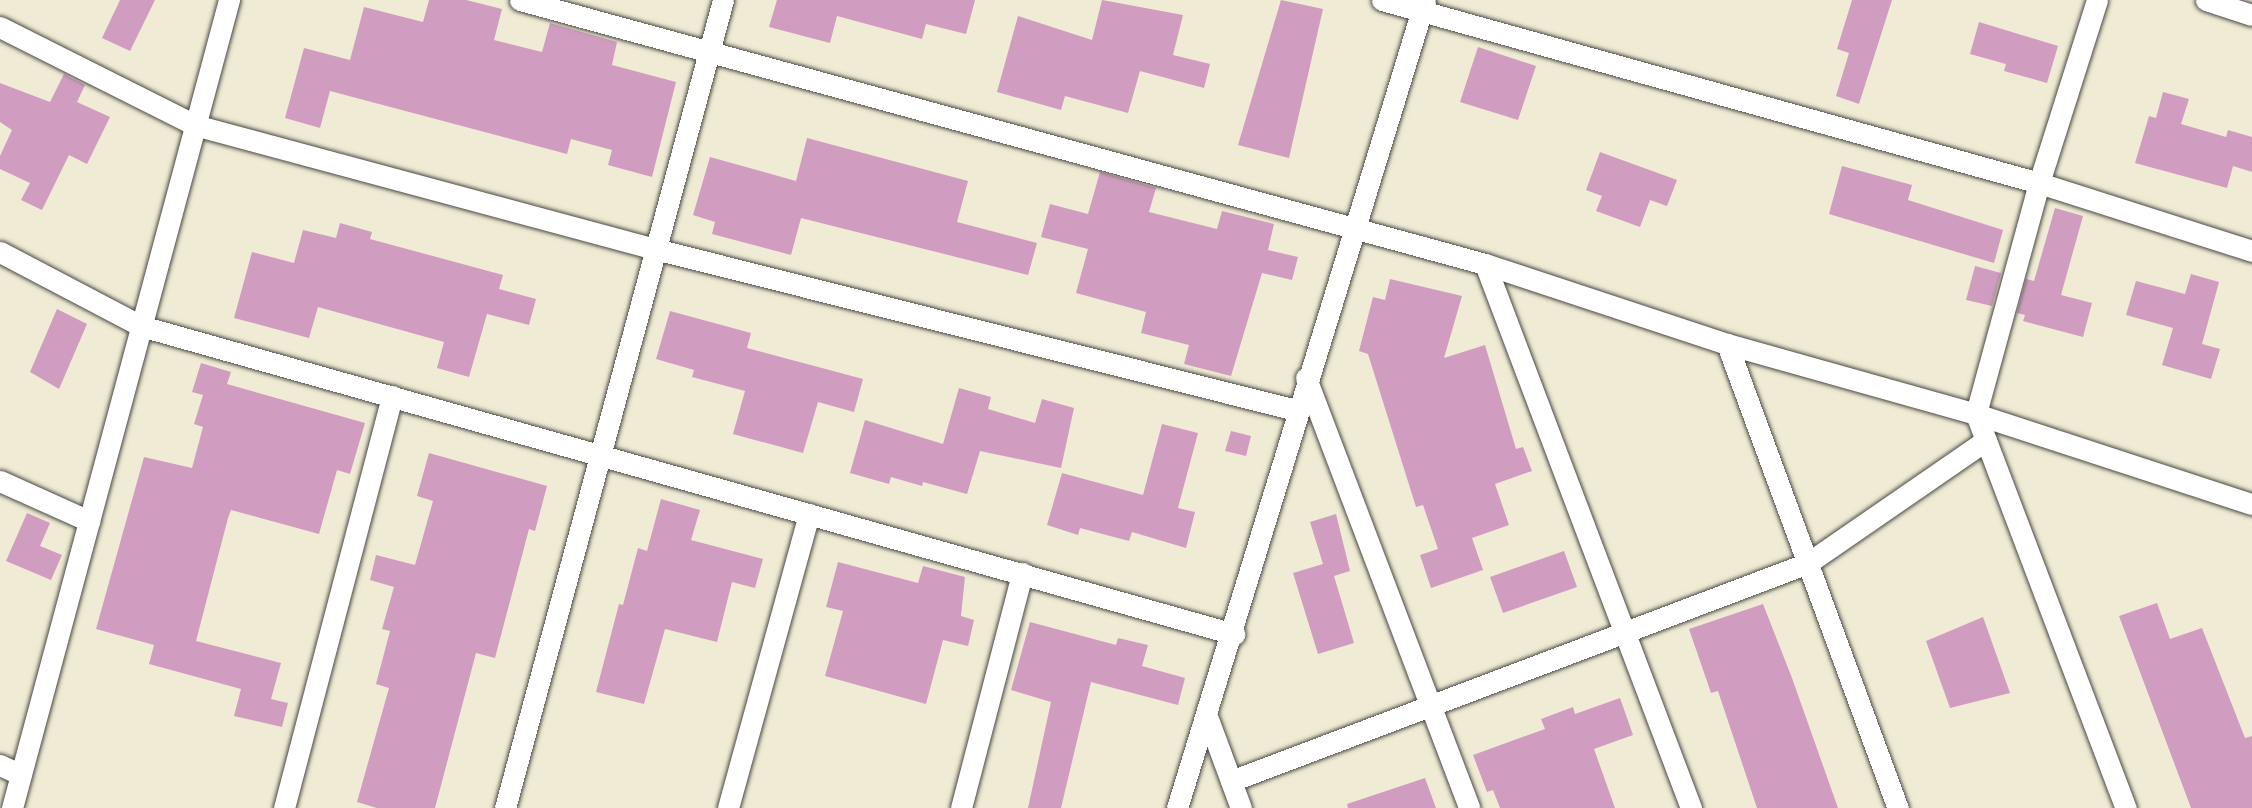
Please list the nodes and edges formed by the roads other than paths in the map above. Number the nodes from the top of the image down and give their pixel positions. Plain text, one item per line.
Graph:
1 (229, 0) edge
2 (520, 0) edge
3 (723, 0) edge
4 (1382, 0) edge
5 (2097, 0) edge
6 (2206, 0) edge
7 (1424, 5) edge
8 (2252, 15) edge
9 (0, 27) edge
10 (709, 50) junction
11 (195, 125) junction
12 (2039, 183) junction
13 (1358, 229) junction
14 (655, 249) junction
15 (2252, 251) edge
16 (0, 253) edge
17 (1485, 264) junction
18 (141, 326) junction
19 (1727, 344) junction
20 (1306, 378) junction
21 (392, 396) junction
22 (1296, 410) junction
23 (1976, 414) junction
24 (1986, 440) junction
25 (600, 456) junction
26 (0, 481) edge
27 (2252, 504) edge
28 (809, 514) junction
29 (89, 521) junction
30 (1808, 564) junction
31 (1022, 573) junction
32 (1625, 633) junction
33 (1234, 634) junction
34 (1430, 706) junction
35 (1208, 719) junction
36 (0, 765) edge
37 (20, 775) junction
38 (1231, 781) junction
39 (12, 808) edge
40 (284, 808) edge
41 (505, 808) edge
42 (728, 808) edge
43 (961, 808) edge
44 (1177, 808) edge
45 (1241, 808) edge
46 (1469, 808) edge
47 (1691, 808) edge
48 (1898, 808) edge
49 (2126, 808) edge

1 - 11 street
2 - 10 street
3 - 10 street
4 - 7 street
5 - 12 street
6 - 8 street
7 - 12 street
7 - 13 street
9 - 11 street
10 - 13 street
10 - 14 street
11 - 14 street
11 - 18 street
12 - 15 street
12 - 23 street
13 - 17 street
13 - 20 street
14 - 22 street
14 - 25 street
16 - 18 street
17 - 19 street
17 - 32 street
18 - 21 street
18 - 29 street
19 - 23 street
19 - 30 street
20 - 22 street
20 - 34 street
21 - 25 street
21 - 40 street
22 - 33 street
23 - 24 street
23 - 27 street
24 - 30 street
24 - 49 street
25 - 28 street
25 - 41 street
26 - 29 street
28 - 31 street
28 - 42 street
29 - 37 street
30 - 32 street
30 - 48 street
31 - 33 street
31 - 43 street
32 - 34 street
32 - 47 street
33 - 35 street
34 - 38 street
34 - 46 street
35 - 38 street
35 - 44 street
36 - 37 street
37 - 39 street
38 - 45 street

